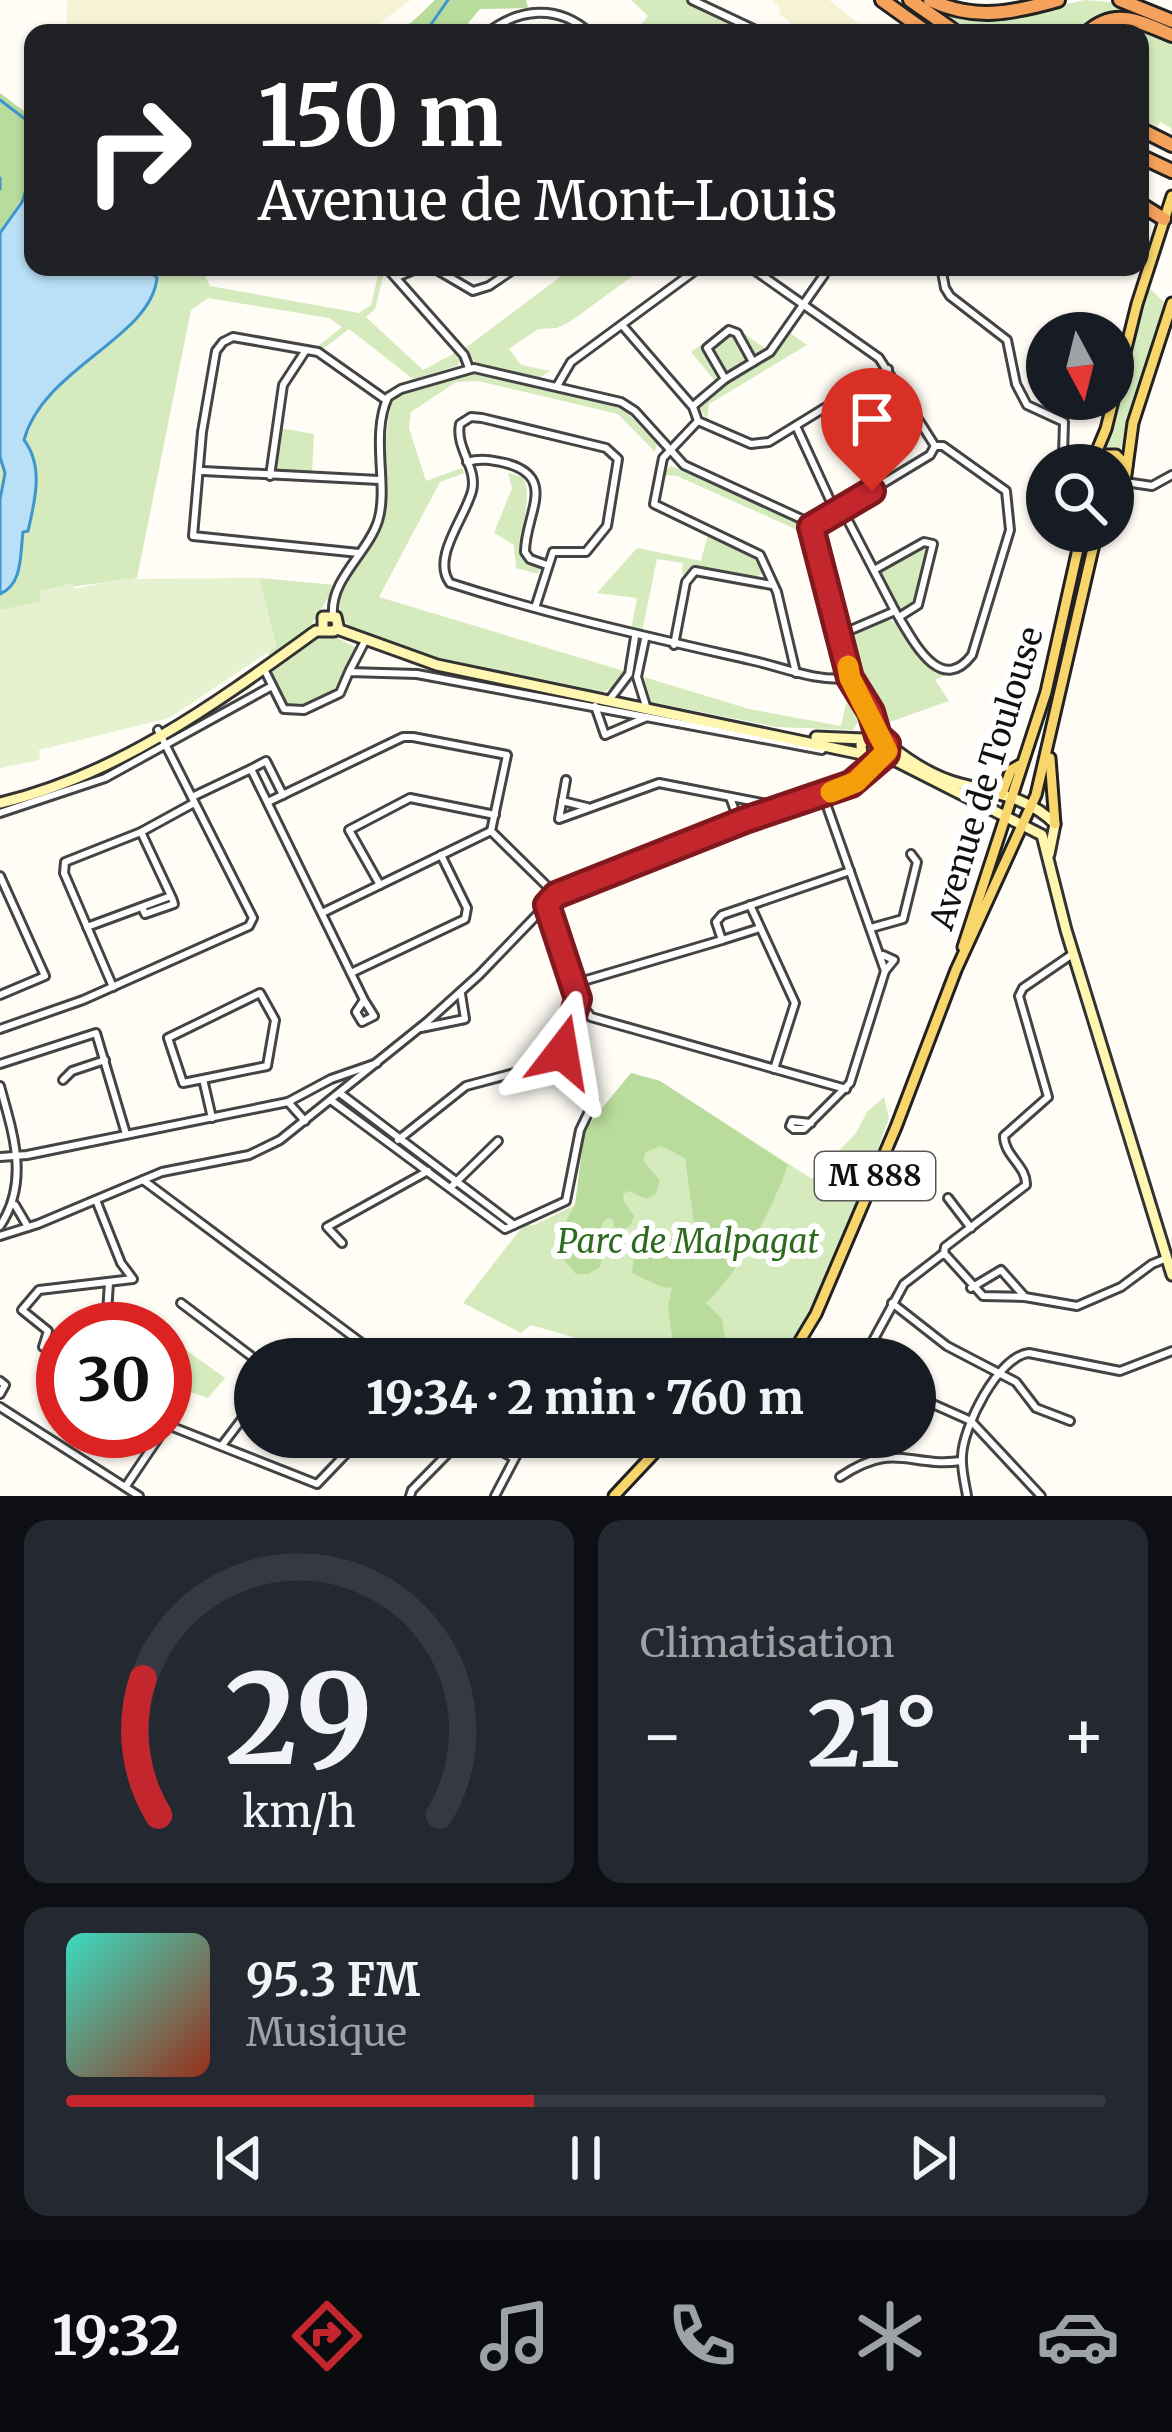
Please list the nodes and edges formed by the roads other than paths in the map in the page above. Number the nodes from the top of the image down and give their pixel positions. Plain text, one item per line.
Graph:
1 (692, 0) edge
2 (882, 0) edge
3 (910, 0) edge
4 (929, 0) edge
5 (1058, 0) edge
6 (1120, 0) edge
7 (895, 10) junction
8 (1172, 21) edge
9 (500, 24) edge
10 (576, 24) edge
11 (743, 24) edge
12 (907, 24) edge
13 (915, 24) edge
14 (944, 24) edge
15 (1098, 24) edge
16 (1144, 24) edge
17 (1172, 196) edge
18 (1168, 221) edge
19 (1154, 249) junction
20 (1170, 249) edge
21 (1149, 265) edge
22 (401, 276) edge
23 (447, 276) edge
24 (504, 276) edge
25 (688, 276) edge
26 (764, 276) edge
27 (823, 276) edge
28 (943, 276) edge
29 (1146, 276) edge
30 (397, 278) joint
31 (805, 303) junction
32 (1172, 303) edge
33 (622, 325) junction
34 (306, 350) junction
35 (753, 362) junction
36 (469, 368) junction
37 (888, 369) junction
38 (725, 379) junction
39 (556, 387) junction
40 (386, 400) junction
41 (693, 407) junction
42 (698, 421) junction
43 (796, 426) junction
44 (1063, 444) edge
45 (1098, 444) edge
46 (1130, 444) edge
47 (935, 446) junction
48 (669, 452) junction
49 (467, 462) junction
50 (202, 471) junction
51 (1172, 475) edge
52 (270, 476) junction
53 (379, 480) junction
54 (1134, 483) edge
55 (839, 511) junction
56 (811, 527) junction
57 (1077, 552) edge
58 (1092, 552) edge
59 (359, 554) junction
60 (547, 565) junction
61 (874, 570) junction
62 (772, 585) junction
63 (536, 608) junction
64 (897, 614) junction
65 (333, 615) junction
66 (323, 629) junction
67 (337, 629) junction
68 (839, 635) junction
69 (640, 638) junction
70 (364, 641) junction
71 (674, 644) junction
72 (263, 669) junction
73 (349, 672) junction
74 (796, 674) junction
75 (850, 678) junction
76 (272, 686) junction
77 (610, 699) junction
78 (596, 701) junction
79 (647, 712) junction
80 (162, 737) junction
81 (794, 739) junction
82 (874, 739) junction
83 (1049, 747) junction
84 (863, 756) junction
85 (879, 761) junction
86 (251, 770) junction
87 (859, 779) junction
88 (566, 780) dead end
89 (283, 795) junction
90 (823, 795) junction
91 (730, 796) junction
92 (1005, 796) junction
93 (194, 800) junction
94 (562, 801) junction
95 (267, 802) junction
96 (0, 803) edge
97 (1031, 806) junction
98 (591, 808) junction
99 (787, 808) junction
100 (0, 813) edge
101 (1003, 814) junction
102 (496, 815) junction
103 (1023, 823) junction
104 (1055, 824) junction
105 (740, 825) junction
106 (491, 831) junction
107 (140, 832) junction
108 (911, 854) dead end
109 (1049, 854) junction
110 (441, 855) junction
111 (850, 872) junction
112 (0, 876) edge
113 (380, 885) junction
114 (556, 895) junction
115 (547, 905) junction
116 (750, 905) junction
117 (322, 913) junction
118 (87, 927) junction
119 (760, 928) junction
120 (871, 928) junction
121 (722, 940) junction
122 (1074, 953) junction
123 (956, 970) junction
124 (351, 973) junction
125 (573, 983) junction
126 (113, 987) junction
127 (460, 992) junction
128 (1, 994) edge
129 (578, 999) junction
130 (364, 1000) dead end
131 (0, 1029) edge
132 (417, 1029) junction
133 (562, 1052) junction
134 (105, 1060) junction
135 (377, 1063) junction
136 (0, 1064) edge
137 (774, 1069) junction
138 (333, 1078) junction
139 (203, 1079) junction
140 (63, 1080) dead end
141 (0, 1085) edge
142 (846, 1089) junction
143 (342, 1093) junction
144 (332, 1101) junction
145 (288, 1102) junction
146 (212, 1118) junction
147 (305, 1120) junction
148 (811, 1123) dead end
149 (125, 1134) junction
150 (398, 1140) junction
151 (498, 1141) dead end
152 (0, 1156) edge
153 (17, 1156) junction
154 (428, 1172) junction
155 (142, 1180) junction
156 (453, 1185) junction
157 (948, 1198) dead end
158 (96, 1200) junction
159 (14, 1204) junction
160 (514, 1225) junction
161 (0, 1226) edge
162 (28, 1227) junction
163 (971, 1228) junction
164 (0, 1236) edge
165 (342, 1243) dead end
166 (944, 1253) junction
167 (1167, 1258) junction
168 (1172, 1275) edge
169 (109, 1282) junction
170 (971, 1288) junction
171 (1025, 1297) junction
172 (108, 1302) edge
173 (892, 1303) junction
174 (192, 1311) edge
175 (36, 1321) edge
176 (355, 1338) edge
177 (802, 1338) edge
178 (874, 1338) edge
179 (234, 1343) edge
180 (1172, 1351) edge
181 (1000, 1373) junction
182 (0, 1381) edge
183 (0, 1394) edge
184 (936, 1405) edge
185 (0, 1408) edge
186 (971, 1421) junction
187 (1070, 1421) dead end
188 (234, 1430) edge
189 (192, 1435) edge
190 (223, 1444) junction
191 (234, 1449) edge
192 (144, 1458) edge
193 (256, 1458) edge
194 (342, 1458) edge
195 (443, 1458) edge
196 (653, 1458) edge
197 (514, 1459) edge
198 (962, 1461) junction
199 (840, 1477) dead end
200 (125, 1486) junction
201 (139, 1496) edge
202 (410, 1496) edge
203 (495, 1496) edge
204 (619, 1496) edge
205 (967, 1496) edge
206 (1041, 1496) edge

1 - 11 street
2 - 7 highway
3 - 14 highway
4 - 5 highway
6 - 8 highway
7 - 12 highway
7 - 13 highway
9 - 10 street
15 - 16 highway
17 - 18 main road
18 - 19 main road
19 - 20 main road
19 - 21 main road
22 - 30 street
23 - 24 street
25 - 33 street
26 - 31 street
27 - 31 street
28 - 44 street
29 - 45 main road
30 - 36 street
31 - 35 street
31 - 37 street
32 - 46 main road
33 - 39 street
33 - 41 street
34 - 40 street
34 - 50 street
34 - 52 street
35 - 38 street
35 - 38 street
36 - 39 street
36 - 40 street
37 - 43 street
37 - 47 street
38 - 41 street
39 - 48 street
40 - 53 street
41 - 42 street
42 - 43 street
42 - 48 street
43 - 55 street
47 - 55 street
47 - 64 street
48 - 56 street
48 - 62 street
49 - 60 street
49 - 60 street
49 - 63 street
50 - 52 street
50 - 59 street
51 - 54 street
52 - 53 street
53 - 59 street
55 - 56 street
55 - 61 street
56 - 68 street
57 - 92 main road, Avenue de Toulouse / M 888
58 - 83 main road, Avenue de Toulouse / M 888
59 - 65 street
60 - 63 street
61 - 64 street
61 - 64 street
62 - 71 street
62 - 74 street
63 - 69 street
64 - 68 street
65 - 66 street
65 - 67 street
66 - 67 street
66 - 72 street
67 - 70 street
68 - 75 street
69 - 71 street
69 - 77 street
69 - 79 street
70 - 73 street
70 - 78 street
71 - 74 street
72 - 76 street
72 - 80 street
73 - 76 street
73 - 78 street
74 - 75 street
75 - 82 street
76 - 80 street
77 - 78 street
77 - 79 street
78 - 79 street
78 - 79 street
79 - 81 street
79 - 81 street
80 - 93 street
80 - 96 street
80 - 100 street
81 - 82 street
81 - 84 street
82 - 84 street
82 - 85 street
82 - 92 street
83 - 97 main road, Avenue de Toulouse / M 888
83 - 104 main road
84 - 85 street
84 - 87 street
85 - 87 street
85 - 101 street
86 - 89 street
86 - 93 street
86 - 95 street
87 - 90 street
88 - 94 street
89 - 95 street
89 - 102 street
90 - 99 street
90 - 111 street
91 - 98 street
91 - 99 street
91 - 105 street
92 - 97 street
92 - 101 main road, Avenue de Toulouse / M 888
93 - 107 street
93 - 126 street
94 - 98 street
94 - 98 street
95 - 117 street
97 - 103 main road, Avenue de Toulouse / M 888
97 - 104 street
99 - 105 street
101 - 103 street
101 - 123 main road, Avenue de Toulouse / M 888
102 - 106 street
102 - 113 street
103 - 109 street
103 - 123 main road, Avenue de Toulouse / M 888
104 - 109 street
105 - 114 street
106 - 110 street
106 - 114 street
107 - 118 street
107 - 118 street
108 - 120 street
109 - 122 street
110 - 113 street
110 - 124 street
111 - 116 street
111 - 120 street
112 - 128 street
113 - 117 street
114 - 115 street
115 - 125 street
115 - 127 street
116 - 119 street
116 - 121 street
117 - 124 street
118 - 126 street
119 - 121 street
119 - 137 street
120 - 142 street
121 - 125 street
122 - 163 street
122 - 167 street
123 - 177 main road, Avenue de Toulouse / M 888
124 - 130 street
125 - 129 street
126 - 131 street
127 - 132 street
127 - 132 street
129 - 133 street
129 - 137 street
132 - 135 street
133 - 150 street
133 - 160 street
134 - 136 street
134 - 140 street
134 - 149 street
135 - 138 street
135 - 143 street
137 - 142 street
138 - 143 street
138 - 145 street
139 - 139 street
139 - 146 street
141 - 153 street
142 - 148 street
143 - 144 street
143 - 150 street
144 - 147 street
144 - 154 street
145 - 146 street
145 - 147 street
146 - 149 street
147 - 155 street
149 - 153 street
150 - 156 street
151 - 156 street
152 - 153 street
153 - 159 street
154 - 156 street
154 - 165 street
155 - 158 street
155 - 176 street
156 - 160 street
156 - 160 street
157 - 163 street
158 - 162 street
158 - 169 street
159 - 161 street
159 - 162 street
162 - 164 street
163 - 166 street
166 - 170 street
166 - 173 street
167 - 168 street
167 - 171 street
169 - 172 street
169 - 175 street
170 - 171 street
170 - 171 street
173 - 178 street
173 - 181 street
174 - 179 street
180 - 181 street
181 - 186 street
181 - 187 street
182 - 183 street
184 - 186 street
185 - 200 street
186 - 198 street
186 - 206 street
188 - 190 street
189 - 190 street
190 - 191 street
192 - 200 street
193 - 194 street
195 - 202 street
196 - 204 main road
197 - 203 street
198 - 199 street
198 - 205 street
200 - 201 street

